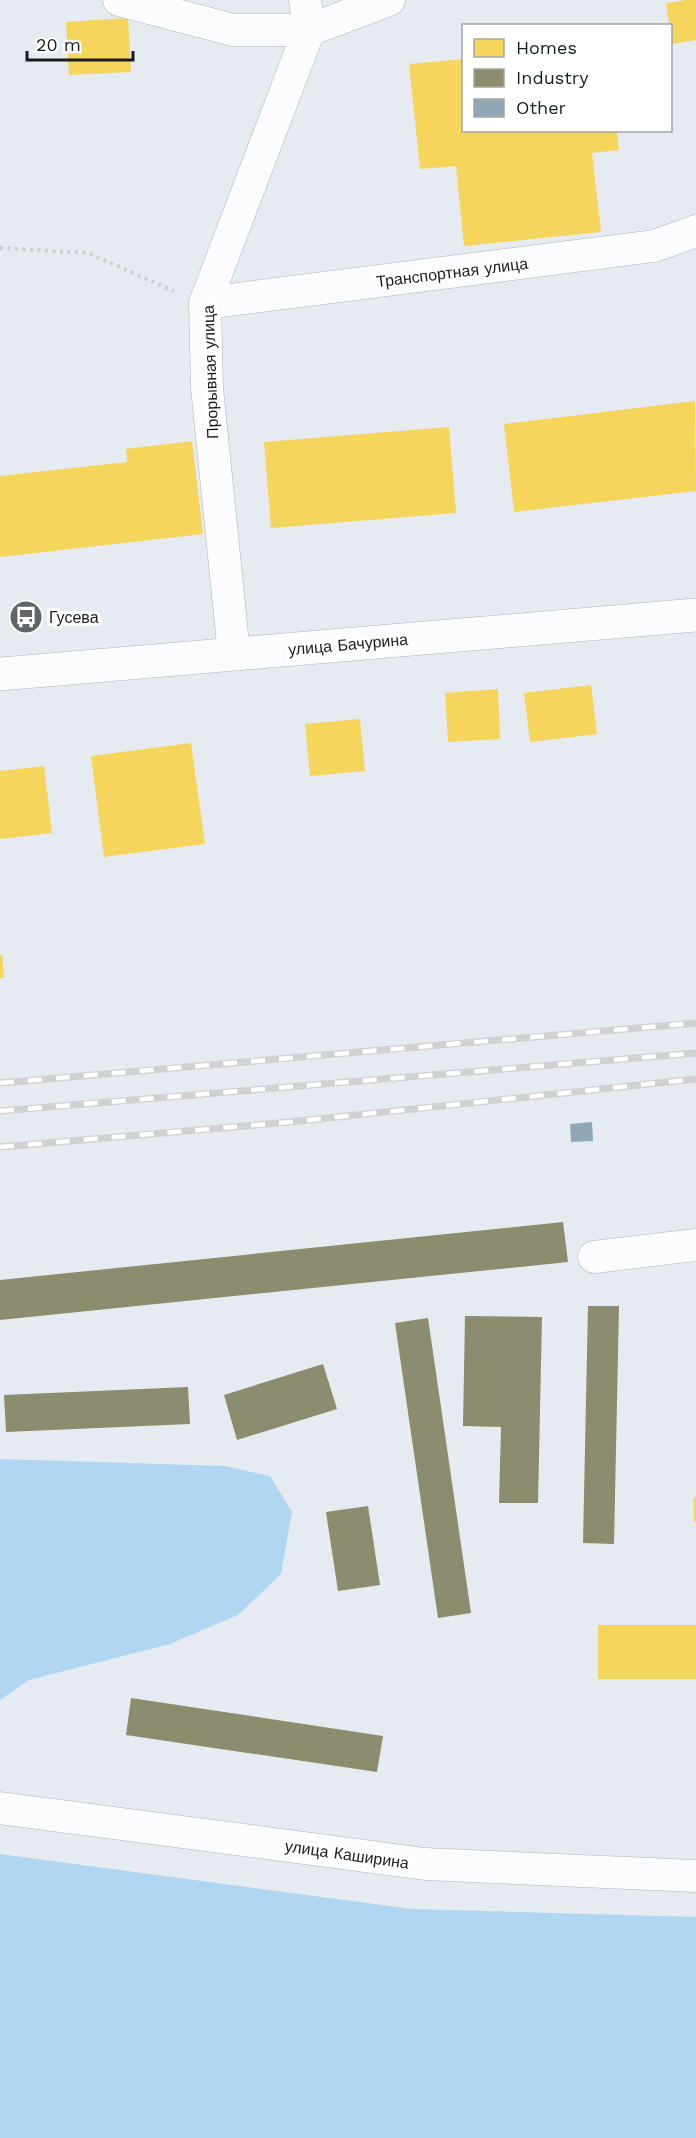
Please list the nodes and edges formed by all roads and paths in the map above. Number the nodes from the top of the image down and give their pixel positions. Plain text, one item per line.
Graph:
1 (119, 0) edge
2 (389, 0) edge
3 (307, 15) edge
4 (696, 231) edge
5 (0, 248) edge
6 (205, 303) junction
7 (696, 615) edge
8 (234, 654) junction
9 (0, 674) edge
10 (696, 1245) edge
11 (594, 1257) dead end
12 (0, 1808) edge
13 (696, 1876) edge

1 - 3 street
2 - 3 street
3 - 6 street, Прорывная улица
4 - 6 street, Транспортная улица
5 - 6 path
6 - 8 street, Прорывная улица
7 - 8 street, улица Бачурина
8 - 9 street, улица Бачурина
10 - 11 street
12 - 13 street, улица Каширина

